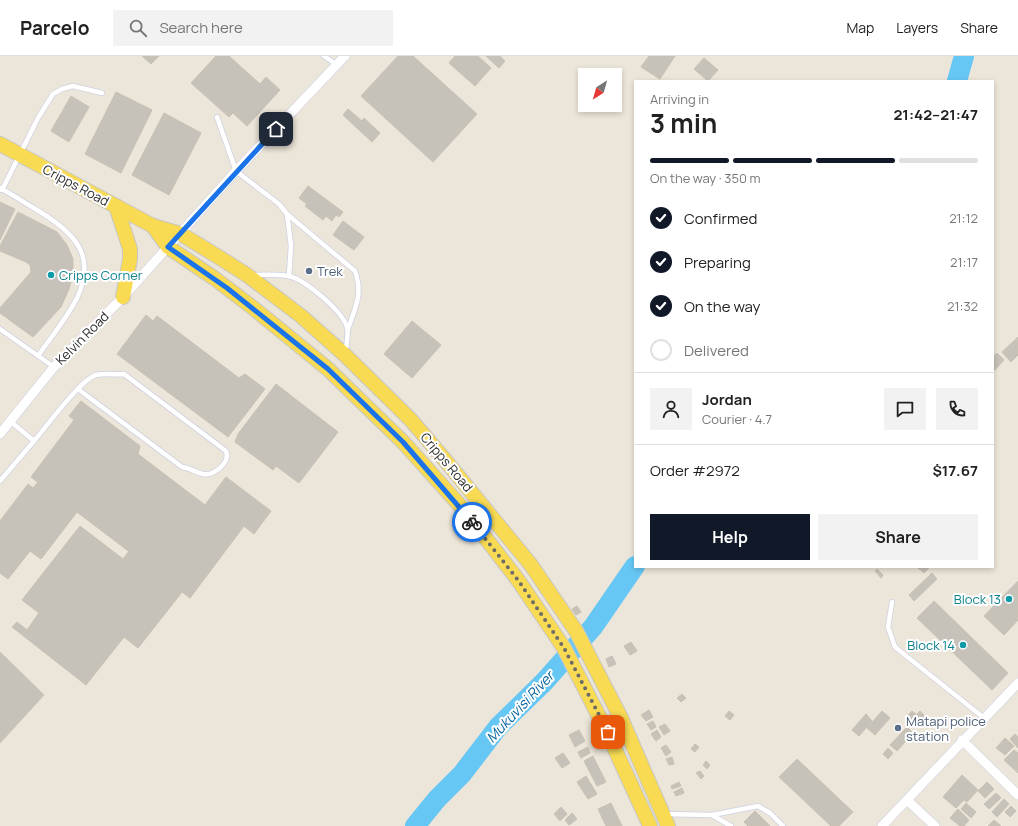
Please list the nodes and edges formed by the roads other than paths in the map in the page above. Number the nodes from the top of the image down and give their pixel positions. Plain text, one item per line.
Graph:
1 (324, 56) edge
2 (345, 56) edge
3 (336, 65) junction
4 (102, 93) dead end
5 (217, 117) dead end
6 (0, 144) edge
7 (21, 155) junction
8 (236, 171) junction
9 (1, 189) edge
10 (116, 206) junction
11 (287, 214) junction
12 (153, 226) junction
13 (181, 234) junction
14 (168, 247) junction
15 (247, 276) junction
16 (289, 276) junction
17 (123, 297) junction
18 (0, 329) edge
19 (348, 329) junction
20 (345, 355) junction
21 (38, 356) junction
22 (54, 367) junction
23 (78, 389) junction
24 (10, 421) junction
25 (0, 434) edge
26 (34, 441) junction
27 (0, 481) edge
28 (892, 602) dead end
29 (1018, 683) edge
30 (984, 718) junction
31 (962, 740) junction
32 (1018, 795) edge
33 (908, 801) junction
34 (712, 815) junction
35 (665, 820) edge
36 (650, 826) edge
37 (731, 826) edge
38 (783, 826) edge
39 (882, 826) edge
40 (935, 826) edge

1 - 3 lane
2 - 3 street, Kelvin Road
3 - 8 street, Kelvin Road
4 - 7 lane
5 - 8 lane
6 - 7 main road, Cripps Road
7 - 9 lane
7 - 10 main road, Cripps Road
8 - 11 lane
8 - 13 street, Kelvin Road
9 - 21 lane
10 - 12 main road, Cripps Road
10 - 17 main road
11 - 16 lane
11 - 19 lane
12 - 13 main road, Cripps Road
12 - 14 main road, Cripps Road
13 - 14 street, Kelvin Road
13 - 15 main road, Cripps Road
14 - 17 street, Kelvin Road
14 - 36 main road, Cripps Road
15 - 16 lane
15 - 20 main road, Cripps Road
16 - 19 lane
17 - 22 street, Kelvin Road
18 - 21 lane
19 - 20 lane
20 - 35 main road, Cripps Road
21 - 22 lane
22 - 24 street, Kelvin Road
23 - 23 lane
23 - 26 lane
24 - 25 street, Kelvin Road
24 - 26 lane
26 - 27 lane
28 - 30 lane
29 - 30 street
30 - 31 street
31 - 32 street
31 - 33 street
33 - 39 street
33 - 40 street
34 - 35 lane
34 - 37 lane
34 - 38 lane

